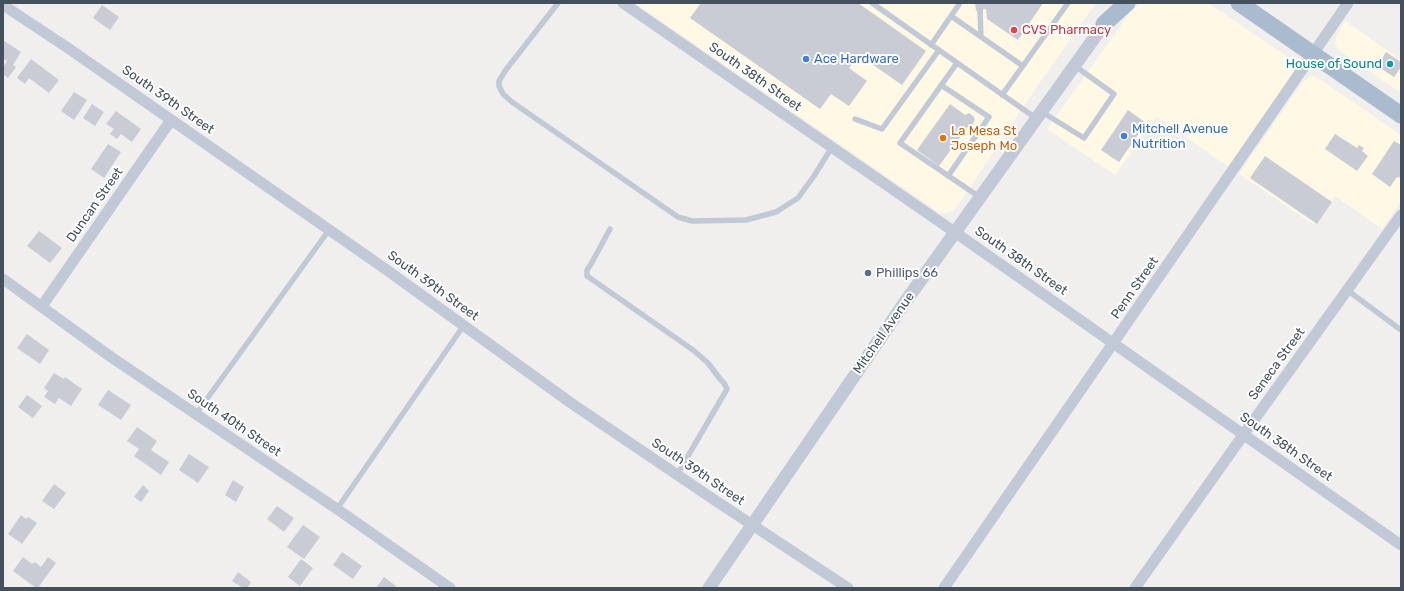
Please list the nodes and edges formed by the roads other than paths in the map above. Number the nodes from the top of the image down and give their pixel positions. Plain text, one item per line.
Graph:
1 (558, 3) edge
2 (623, 3) edge
3 (872, 3) edge
4 (960, 3) edge
5 (1068, 3) edge
6 (1110, 3) edge
7 (1119, 3) edge
8 (1127, 3) edge
9 (1238, 3) edge
10 (1348, 3) edge
11 (3, 5) edge
12 (980, 10) dead end
13 (951, 16) junction
14 (1104, 24) junction
15 (981, 37) junction
16 (932, 45) junction
17 (939, 50) junction
18 (1313, 54) junction
19 (957, 63) junction
20 (1075, 65) junction
21 (1023, 66) junction
22 (941, 85) junction
23 (1002, 95) junction
24 (1039, 115) junction
25 (1401, 115) edge
26 (855, 119) dead end
27 (171, 120) junction
28 (832, 147) junction
29 (948, 176) junction
30 (981, 198) junction
31 (1401, 215) edge
32 (610, 229) dead end
33 (329, 230) junction
34 (956, 233) junction
35 (3, 279) edge
36 (1348, 290) junction
37 (42, 306) junction
38 (464, 325) junction
39 (1401, 330) edge
40 (1114, 344) junction
41 (196, 414) junction
42 (1244, 434) junction
43 (677, 475) junction
44 (337, 510) junction
45 (752, 525) junction
46 (1401, 545) edge
47 (450, 588) edge
48 (709, 588) edge
49 (848, 588) edge
50 (944, 588) edge
51 (1135, 588) edge

1 - 28 lane
2 - 28 street, South 38th Street
3 - 16 lane
4 - 13 lane
5 - 21 lane
6 - 14 main road
7 - 14 street, Mitchell Avenue
8 - 14 main road
9 - 18 main road
10 - 18 street, Penn Street
11 - 27 street, South 39th Street
12 - 15 lane
13 - 15 lane
13 - 16 lane
14 - 20 street, Mitchell Avenue
15 - 21 lane
16 - 17 lane
17 - 19 lane
17 - 26 lane
18 - 25 main road
18 - 40 street, Penn Street
19 - 22 lane
19 - 23 lane
20 - 24 street, Mitchell Avenue
20 - 24 lane
21 - 23 lane
22 - 29 lane
22 - 29 lane
23 - 24 lane
24 - 30 street, Mitchell Avenue
27 - 33 street, South 39th Street
27 - 37 street, Duncan Street
28 - 34 street, South 38th Street
29 - 30 lane
30 - 34 street, Mitchell Avenue
31 - 36 street, Seneca Street
32 - 43 lane
33 - 38 street, South 39th Street
33 - 41 lane
34 - 40 street, South 38th Street
34 - 45 street, Mitchell Avenue
35 - 37 street, South 40th Street
36 - 39 lane
36 - 42 street, Seneca Street
37 - 41 street, South 40th Street
38 - 43 street, South 39th Street
38 - 44 lane
40 - 42 street, South 38th Street
40 - 50 street, Penn Street
41 - 44 street, South 40th Street
42 - 46 street, South 38th Street
42 - 51 street, Seneca Street
43 - 45 street, South 39th Street
44 - 47 street, South 40th Street
45 - 48 street, Mitchell Avenue
45 - 49 street, South 39th Street

